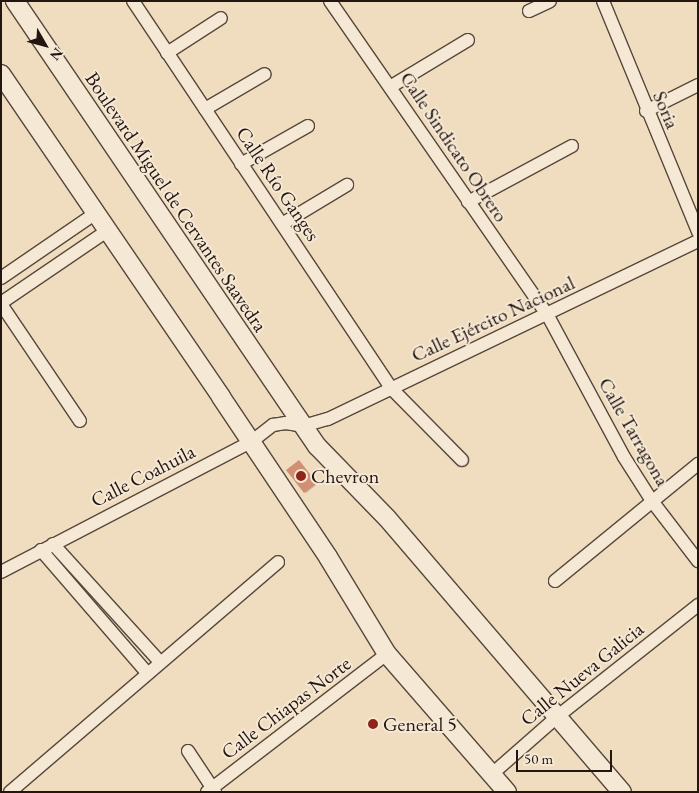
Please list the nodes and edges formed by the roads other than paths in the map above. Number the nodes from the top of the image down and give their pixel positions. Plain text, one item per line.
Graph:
1 (15, 1) edge
2 (133, 1) edge
3 (330, 1) edge
4 (550, 1) edge
5 (603, 1) edge
6 (529, 11) dead end
7 (221, 18) dead end
8 (468, 40) dead end
9 (168, 53) junction
10 (1, 74) edge
11 (264, 74) dead end
12 (698, 86) edge
13 (390, 87) junction
14 (205, 109) junction
15 (646, 111) junction
16 (308, 126) dead end
17 (572, 146) dead end
18 (241, 164) junction
19 (347, 185) dead end
20 (468, 202) junction
21 (96, 213) junction
22 (282, 224) junction
23 (107, 231) junction
24 (698, 232) edge
25 (698, 241) edge
26 (1, 278) edge
27 (1, 304) edge
28 (548, 314) junction
29 (391, 388) junction
30 (80, 421) dead end
31 (303, 426) junction
32 (251, 442) junction
33 (462, 460) dead end
34 (698, 464) edge
35 (652, 501) junction
36 (53, 544) junction
37 (42, 550) junction
38 (698, 561) edge
39 (278, 562) dead end
40 (1, 572) edge
41 (555, 581) dead end
42 (698, 605) edge
43 (387, 654) junction
44 (160, 662) junction
45 (147, 673) junction
46 (558, 716) junction
47 (188, 751) dead end
48 (492, 774) junction
49 (211, 790) edge
50 (10, 792) edge
51 (508, 792) edge
52 (622, 792) edge

1 - 31 main road, Boulevard Miguel de Cervantes Saavedra
2 - 9 street, Calle Río Ganges
3 - 13 street, Calle Sindicato Obrero
4 - 6 street
5 - 15 street, Soria
7 - 9 street
8 - 13 street
9 - 14 street, Calle Río Ganges
10 - 21 main road
11 - 14 street
12 - 15 street
13 - 20 street, Calle Sindicato Obrero
14 - 18 street, Calle Río Ganges
15 - 24 street, Soria
16 - 18 street
17 - 20 street
18 - 22 street, Calle Río Ganges
19 - 22 street
20 - 28 street, Calle Sindicato Obrero
21 - 23 main road
21 - 26 street
22 - 29 street, Calle Río Ganges
23 - 27 street
23 - 32 main road
25 - 28 street, Calle Ejército Nacional
27 - 30 street
28 - 29 street, Calle Ejército Nacional
28 - 35 street, Calle Tarragona
29 - 31 street, Calle Ejército Nacional
29 - 33 street, Calle Río Ganges
31 - 32 street, Calle Coahuila
31 - 46 main road, Boulevard Miguel de Cervantes Saavedra
32 - 36 street, Calle Coahuila
32 - 43 main road
34 - 35 street
35 - 38 street, Calle Tarragona
35 - 41 street
36 - 37 street, Calle Coahuila
36 - 44 street
37 - 40 street, Calle Coahuila
37 - 45 street
39 - 44 street
42 - 46 street, Calle Nueva Galicia
43 - 48 main road
43 - 49 street, Calle Chiapas Norte
44 - 45 street
45 - 50 street
46 - 48 street, Calle Nueva Galicia
46 - 52 main road, Boulevard Miguel de Cervantes Saavedra
47 - 49 street
48 - 51 main road

